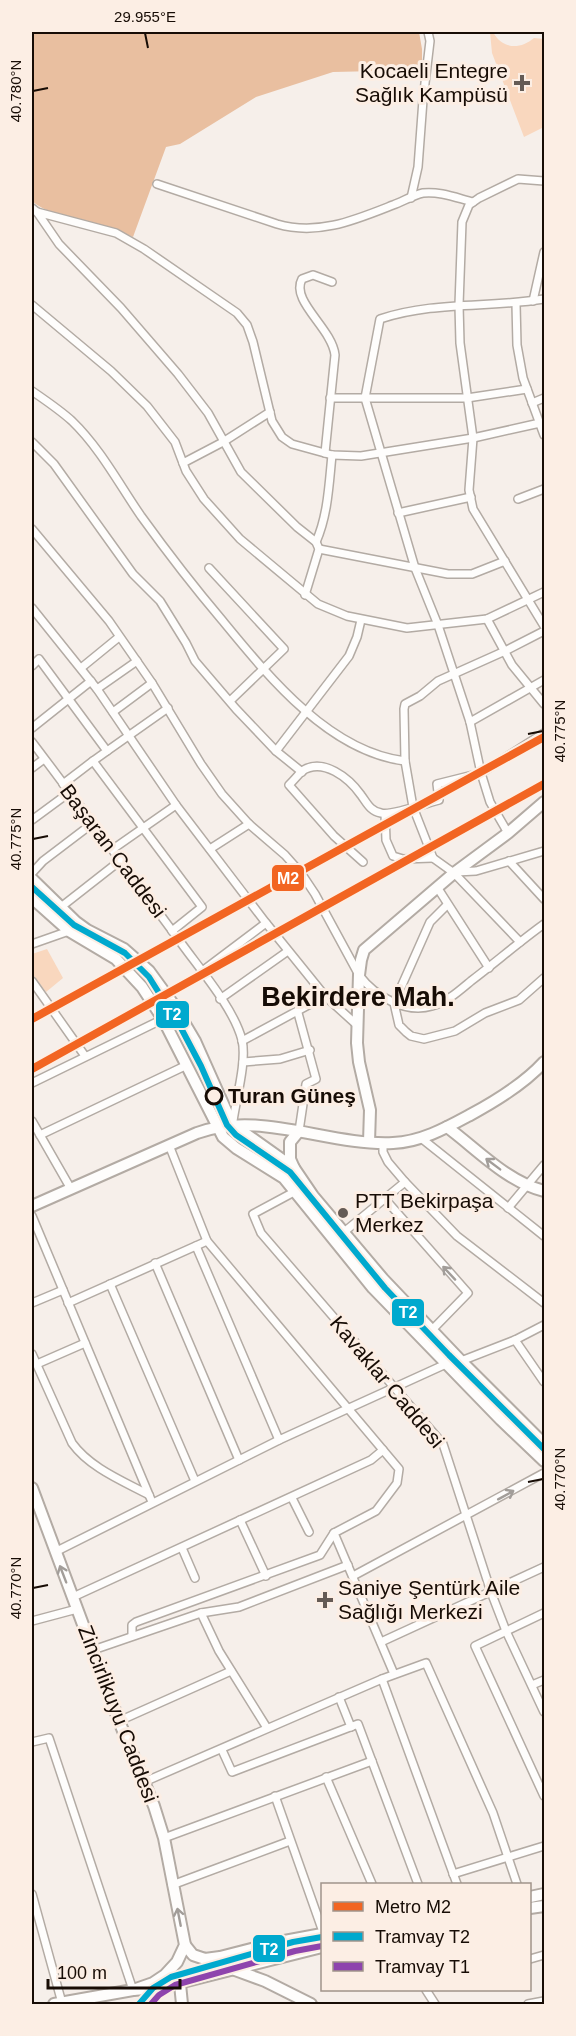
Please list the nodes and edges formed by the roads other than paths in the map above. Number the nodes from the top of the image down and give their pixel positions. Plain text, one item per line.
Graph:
1 (428, 32) edge
2 (544, 180) edge
3 (157, 184) dead end
4 (411, 198) junction
5 (473, 202) junction
6 (34, 210) edge
7 (544, 252) edge
8 (332, 282) dead end
9 (544, 299) edge
10 (533, 301) junction
11 (516, 304) junction
12 (32, 305) edge
13 (459, 305) junction
14 (527, 389) junction
15 (32, 391) edge
16 (330, 398) junction
17 (365, 398) junction
18 (544, 398) edge
19 (467, 399) junction
20 (532, 403) junction
21 (270, 412) junction
22 (540, 423) junction
23 (544, 435) edge
24 (473, 438) junction
25 (32, 442) edge
26 (223, 442) junction
27 (329, 454) junction
28 (380, 454) junction
29 (183, 463) junction
30 (544, 489) edge
31 (471, 497) junction
32 (518, 499) dead end
33 (398, 513) junction
34 (32, 529) edge
35 (318, 545) junction
36 (505, 561) junction
37 (415, 567) junction
38 (209, 568) dead end
39 (544, 592) edge
40 (305, 595) junction
41 (529, 601) junction
42 (32, 608) edge
43 (487, 619) junction
44 (362, 620) junction
45 (438, 625) junction
46 (544, 626) edge
47 (544, 631) edge
48 (120, 637) junction
49 (505, 651) junction
50 (137, 661) junction
51 (32, 666) edge
52 (81, 668) junction
53 (264, 668) junction
54 (454, 674) junction
55 (544, 680) edge
56 (91, 681) junction
57 (152, 683) junction
58 (531, 688) junction
59 (97, 689) junction
60 (69, 698) junction
61 (230, 701) junction
62 (544, 704) edge
63 (168, 708) junction
64 (112, 712) junction
65 (308, 712) junction
66 (470, 722) junction
67 (32, 728) edge
68 (544, 733) edge
69 (128, 734) junction
70 (32, 742) edge
71 (107, 750) junction
72 (276, 751) junction
73 (44, 759) junction
74 (93, 761) junction
75 (405, 761) junction
76 (32, 768) edge
77 (302, 772) junction
78 (481, 774) junction
79 (63, 784) junction
80 (70, 792) junction
81 (544, 802) edge
82 (176, 805) junction
83 (413, 807) junction
84 (386, 814) junction
85 (32, 820) edge
86 (93, 823) junction
87 (249, 824) junction
88 (142, 829) junction
89 (508, 832) junction
90 (113, 849) junction
91 (210, 849) junction
92 (544, 851) edge
93 (433, 858) junction
94 (122, 860) junction
95 (508, 861) junction
96 (363, 862) dead end
97 (32, 873) edge
98 (454, 873) junction
99 (32, 879) edge
100 (437, 887) junction
101 (32, 898) edge
102 (544, 899) edge
103 (447, 905) junction
104 (61, 907) junction
105 (266, 923) junction
106 (544, 924) edge
107 (69, 931) junction
108 (172, 931) junction
109 (520, 942) junction
110 (32, 944) edge
111 (288, 951) junction
112 (489, 968) junction
113 (201, 972) junction
114 (359, 975) junction
115 (544, 978) edge
116 (32, 981) edge
117 (325, 996) junction
118 (220, 999) junction
119 (394, 1004) junction
120 (298, 1012) junction
121 (163, 1019) junction
122 (358, 1026) junction
123 (242, 1041) junction
124 (310, 1050) junction
125 (85, 1056) junction
126 (243, 1062) junction
127 (544, 1062) edge
128 (187, 1065) junction
129 (32, 1083) edge
130 (32, 1121) edge
131 (232, 1125) junction
132 (216, 1127) junction
133 (447, 1127) junction
134 (299, 1131) junction
135 (40, 1135) junction
136 (421, 1137) junction
137 (369, 1142) junction
138 (383, 1143) junction
139 (169, 1145) junction
140 (544, 1166) edge
141 (294, 1168) junction
142 (284, 1178) junction
143 (405, 1182) junction
144 (525, 1186) junction
145 (71, 1189) junction
146 (544, 1191) edge
147 (294, 1192) junction
148 (385, 1199) junction
149 (32, 1206) edge
150 (508, 1208) junction
151 (32, 1216) edge
152 (344, 1232) junction
153 (544, 1236) edge
154 (207, 1241) junction
155 (196, 1246) junction
156 (155, 1263) junction
157 (110, 1284) junction
158 (63, 1290) junction
159 (32, 1303) edge
160 (68, 1304) junction
161 (544, 1304) edge
162 (544, 1325) edge
163 (432, 1330) junction
164 (515, 1340) junction
165 (86, 1343) junction
166 (32, 1354) edge
167 (460, 1361) junction
168 (37, 1364) junction
169 (446, 1364) junction
170 (544, 1382) edge
171 (394, 1388) junction
172 (349, 1408) junction
173 (279, 1440) junction
174 (544, 1444) edge
175 (383, 1450) junction
176 (239, 1460) junction
177 (544, 1461) edge
178 (544, 1473) edge
179 (195, 1481) junction
180 (32, 1488) edge
181 (292, 1498) junction
182 (151, 1499) junction
183 (467, 1516) junction
184 (240, 1520) junction
185 (309, 1532) dead end
186 (334, 1533) junction
187 (182, 1548) junction
188 (55, 1552) junction
189 (348, 1565) junction
190 (544, 1567) edge
191 (266, 1576) junction
192 (353, 1576) junction
193 (195, 1578) dead end
194 (491, 1592) junction
195 (73, 1597) junction
196 (77, 1609) junction
197 (201, 1613) junction
198 (544, 1613) edge
199 (32, 1621) edge
200 (506, 1631) junction
201 (132, 1635) junction
202 (381, 1642) junction
203 (93, 1650) junction
204 (231, 1671) junction
205 (394, 1674) junction
206 (382, 1679) junction
207 (544, 1680) edge
208 (532, 1685) junction
209 (339, 1697) junction
210 (544, 1712) edge
211 (119, 1721) junction
212 (351, 1727) junction
213 (267, 1728) junction
214 (32, 1742) edge
215 (222, 1750) junction
216 (372, 1761) junction
217 (326, 1776) junction
218 (144, 1782) junction
219 (275, 1796) junction
220 (544, 1796) edge
221 (164, 1838) junction
222 (290, 1841) junction
223 (544, 1846) edge
224 (509, 1856) junction
225 (453, 1874) junction
226 (372, 1883) edge
227 (418, 1883) edge
228 (457, 1883) edge
229 (517, 1883) edge
230 (172, 1885) junction
231 (32, 1894) edge
232 (321, 1926) edge
233 (321, 1934) edge
234 (184, 1945) junction
235 (321, 1947) edge
236 (246, 1950) junction
237 (256, 1964) junction
238 (234, 1970) junction
239 (265, 1981) junction
240 (180, 1984) junction
241 (133, 1990) junction
242 (427, 1991) edge
243 (544, 2001) edge
244 (58, 2004) edge
245 (183, 2004) edge
246 (311, 2004) edge
247 (435, 2004) edge
248 (528, 2004) edge

1 - 4 street
2 - 5 street
3 - 4 street
4 - 5 street
5 - 13 street
6 - 21 street
6 - 26 street
7 - 10 street
8 - 16 street
9 - 10 street
10 - 11 street
11 - 13 street
11 - 14 street
12 - 29 street
13 - 17 street
13 - 19 street
14 - 19 street
14 - 20 street
15 - 53 street
16 - 17 street
16 - 27 street
17 - 19 street
17 - 28 street
18 - 20 street
19 - 24 street
20 - 22 street
21 - 26 street
21 - 27 street
22 - 23 street
22 - 24 street
24 - 28 street
24 - 31 street
25 - 61 street
26 - 29 street
26 - 35 street
27 - 28 street
27 - 35 street
28 - 33 street
29 - 40 street
30 - 32 street
31 - 33 street
31 - 36 street
33 - 37 street
34 - 48 street
35 - 37 street
35 - 40 street
36 - 37 street
36 - 41 street
37 - 45 street
38 - 53 street
39 - 41 street
40 - 44 street
41 - 43 street
41 - 46 street
42 - 52 street
43 - 45 street
43 - 49 street
44 - 45 street
44 - 65 street
45 - 54 street
47 - 49 street
48 - 50 street
48 - 52 street
49 - 54 street
49 - 58 street
50 - 57 street
50 - 59 street
51 - 60 street
52 - 56 street
53 - 61 street
53 - 65 street
54 - 66 street
54 - 75 street
55 - 58 street
56 - 59 street
56 - 60 street
57 - 63 street
57 - 64 street
58 - 62 street
58 - 66 street
59 - 64 street
60 - 67 street
60 - 71 street
61 - 72 street
63 - 69 street
63 - 87 street
64 - 69 street
65 - 72 street
65 - 75 street
66 - 78 street
68 - 78 street
69 - 71 street
69 - 82 street
70 - 73 street, Başaran Caddesi
71 - 74 street
72 - 77 street
73 - 76 street
73 - 79 street, Başaran Caddesi
74 - 79 street
74 - 88 street
75 - 83 street
77 - 84 street
77 - 96 street
78 - 83 street
78 - 89 street
79 - 80 street, Başaran Caddesi
80 - 85 street
80 - 86 street, Başaran Caddesi
81 - 89 main road
82 - 88 street
82 - 91 street
83 - 84 street
83 - 93 street
84 - 93 street
86 - 90 street, Başaran Caddesi
86 - 97 street
87 - 91 street
87 - 114 street
88 - 90 street
88 - 108 street
89 - 98 main road
90 - 94 street, Başaran Caddesi
91 - 105 street
92 - 95 street
93 - 98 street
94 - 104 street
94 - 108 street, Başaran Caddesi
95 - 98 street
95 - 102 street
98 - 100 main road
98 - 109 street
99 - 104 main road
100 - 103 street
100 - 114 main road
101 - 107 main road
103 - 112 street
103 - 119 street
104 - 131 main road
105 - 111 street
105 - 113 street
106 - 109 street
107 - 110 street
107 - 121 main road
108 - 113 street, Başaran Caddesi
109 - 112 street
111 - 117 street
111 - 118 street
112 - 119 street
113 - 118 street, Başaran Caddesi
114 - 119 street
114 - 122 main road
115 - 119 street
116 - 125 street
117 - 120 street
117 - 122 street
118 - 123 street, Başaran Caddesi
120 - 123 street
120 - 124 street
121 - 125 street
121 - 128 main road
122 - 137 main road
123 - 126 street, Başaran Caddesi
124 - 126 street
124 - 134 street
125 - 129 street
126 - 131 street, Başaran Caddesi
127 - 133 main road
128 - 132 main road
128 - 135 street
130 - 135 street
131 - 132 main road
131 - 134 main road
131 - 141 main road
132 - 139 main road
132 - 142 main road
133 - 136 main road
144 -> 133 main road
134 - 137 main road
134 - 141 main road
135 - 145 street
136 - 138 main road
136 - 150 street
137 - 138 main road
138 - 143 street
139 - 145 main road
139 - 154 street
140 - 144 street
141 - 142 main road
141 - 152 main road
142 - 147 main road
143 - 148 street
143 - 161 street
144 - 146 main road
144 - 150 street
145 - 149 main road
147 - 169 main road
147 - 171 street, Kavaklar Caddesi
148 - 152 street
163 -> 148 street
150 - 153 street
151 - 158 street
152 - 163 main road
154 - 155 street
154 - 172 street
155 - 156 street
155 - 173 street
156 - 157 street
156 - 176 street
157 - 160 street
157 - 179 street
158 - 159 street
158 - 160 street
160 - 165 street
162 - 164 street
163 - 167 main road
164 - 167 street
164 - 170 street
165 - 168 street
165 - 182 street
166 - 168 street
167 - 169 main road
167 - 174 main road
168 - 182 street
169 - 171 street
169 - 177 main road
171 - 172 street
171 - 183 street, Kavaklar Caddesi
172 - 173 street
172 - 175 street
173 - 176 street
175 - 181 street
175 - 186 street
176 - 179 street
183 -> 178 street
179 - 182 street
180 - 188 main road, Zincirlikuyu Caddesi
181 - 184 street
181 - 185 street
182 - 188 street
183 - 192 street
183 - 194 street, Kavaklar Caddesi
184 - 187 street
184 - 191 street
186 - 189 street
186 - 191 street
187 - 193 street
187 - 195 street
195 -> 188 main road, Zincirlikuyu Caddesi
189 - 192 street
189 - 197 street
190 - 194 street
191 - 201 street
192 - 202 street
194 - 200 street, Kavaklar Caddesi
194 - 202 street
195 - 196 main road, Zincirlikuyu Caddesi
196 - 199 street
196 - 203 main road, Zincirlikuyu Caddesi
197 - 201 street
197 - 204 street
198 - 200 street
200 - 208 street, Kavaklar Caddesi
200 - 220 street
201 - 203 street
202 - 205 street
203 - 211 main road, Zincirlikuyu Caddesi
204 - 211 street
204 - 213 street
205 - 206 street
205 - 224 street
206 - 209 street
206 - 225 street
207 - 208 street
208 - 210 street, Kavaklar Caddesi
209 - 212 street
209 - 213 street
211 - 218 main road, Zincirlikuyu Caddesi
212 - 215 street
212 - 216 street
213 - 215 street
214 - 241 street
215 - 218 street
216 - 217 street
216 - 227 street
217 - 219 street
217 - 226 street
218 - 221 main road, Zincirlikuyu Caddesi
219 - 221 street
219 - 222 street
221 - 230 main road, Zincirlikuyu Caddesi
222 - 230 street
222 - 232 street
223 - 224 street
224 - 225 street
224 - 229 street
225 - 228 street
234 -> 230 main road, Zincirlikuyu Caddesi
231 - 244 street
233 - 236 main road
234 - 236 main road
234 - 241 main road
235 - 237 main road
236 - 237 main road
237 - 238 main road
237 - 239 main road
238 - 239 main road
238 - 240 main road
239 - 246 main road
240 - 241 main road
240 - 245 main road
241 - 244 main road
242 - 247 street
243 - 248 street

